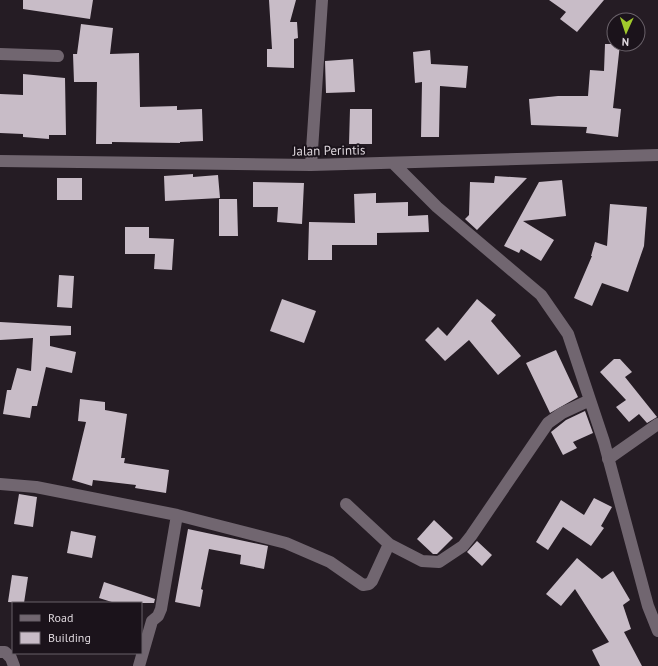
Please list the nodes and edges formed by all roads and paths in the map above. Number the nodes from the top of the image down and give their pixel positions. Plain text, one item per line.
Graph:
1 (322, 0) edge
2 (0, 54) edge
3 (58, 56) dead end
4 (658, 155) edge
5 (0, 161) edge
6 (393, 163) junction
7 (311, 165) junction
8 (590, 400) junction
9 (658, 424) edge
10 (608, 459) junction
11 (0, 484) edge
12 (346, 504) dead end
13 (177, 515) junction
14 (389, 544) junction
15 (658, 631) edge
16 (0, 652) edge
17 (14, 666) edge
18 (139, 666) edge

1 - 7 street
2 - 3 street
4 - 6 street, Jalan Perintis
5 - 7 street, Jalan Perintis
6 - 7 street, Jalan Perintis
6 - 8 street
8 - 10 street
8 - 14 street
9 - 10 street
10 - 15 street
11 - 13 street
12 - 14 street
13 - 14 street
13 - 18 street
16 - 17 street

